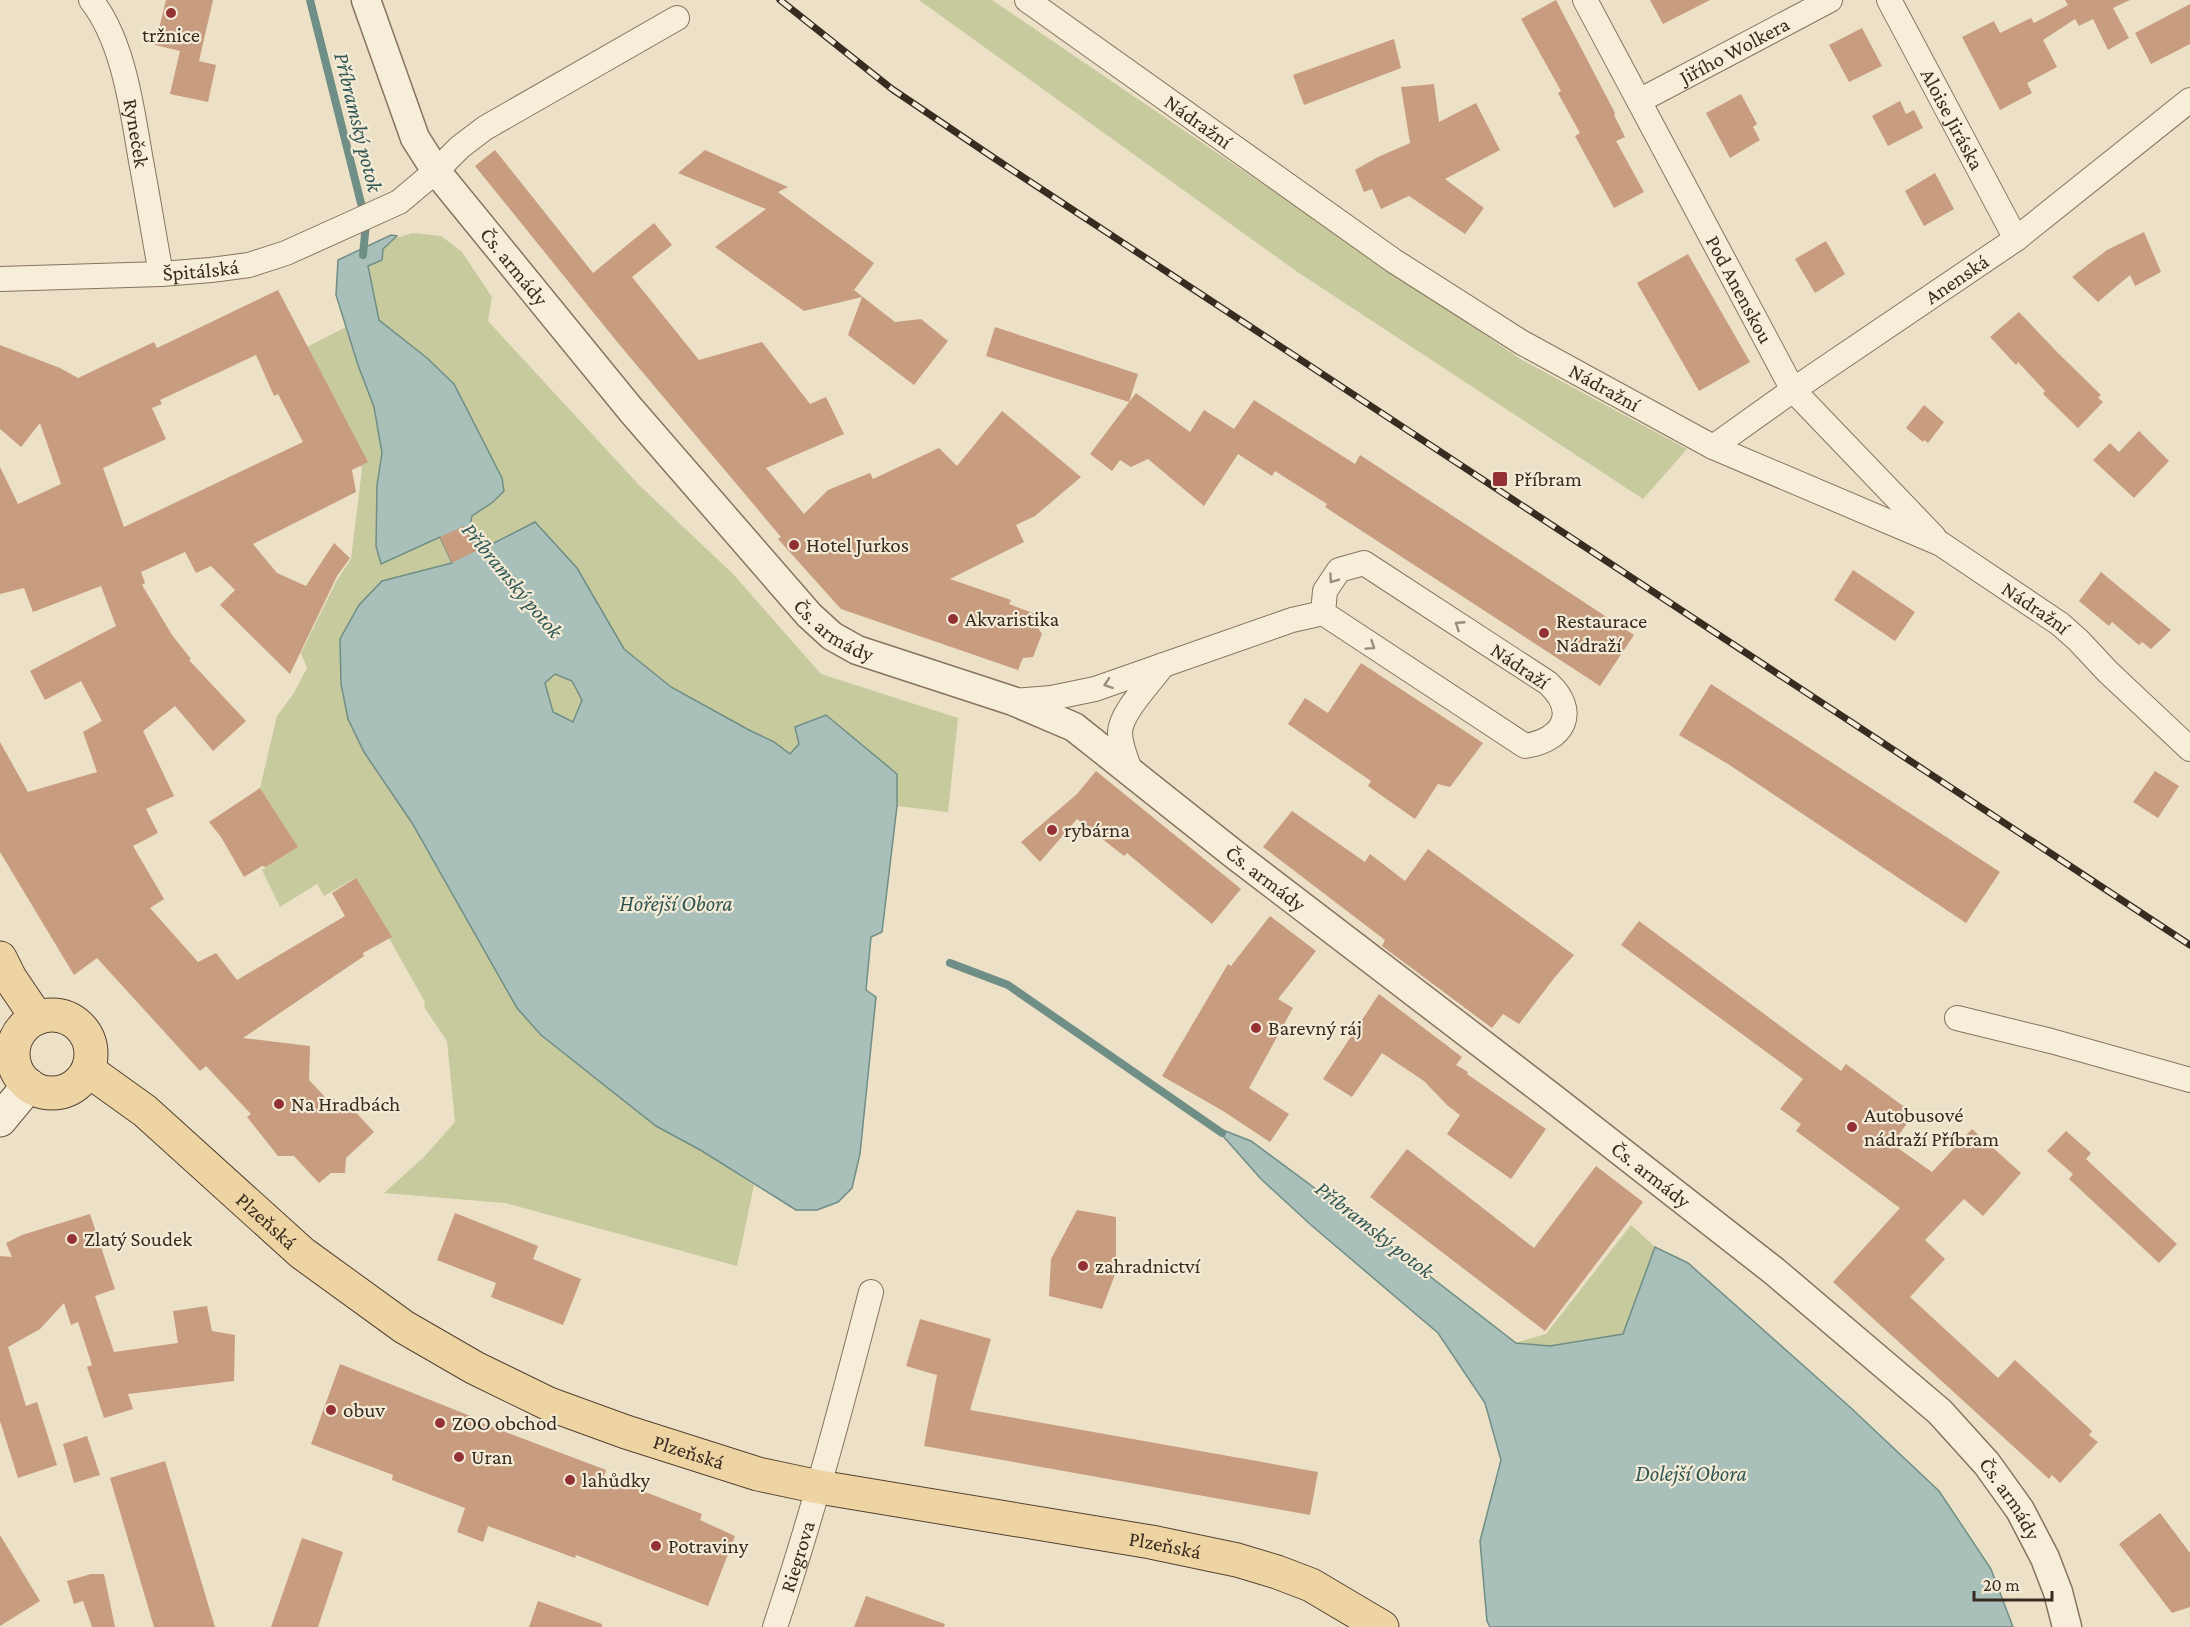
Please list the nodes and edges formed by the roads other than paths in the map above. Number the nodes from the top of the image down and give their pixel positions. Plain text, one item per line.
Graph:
1 (91, 0) edge
2 (366, 0) edge
3 (1027, 0) edge
4 (1585, 0) edge
5 (1830, 0) edge
6 (1889, 0) edge
7 (677, 18) dead end
8 (2190, 100) edge
9 (1639, 101) junction
10 (436, 171) junction
11 (2016, 239) junction
12 (161, 274) junction
13 (0, 279) edge
14 (1793, 390) junction
15 (1713, 447) junction
16 (1941, 544) junction
17 (1323, 613) junction
18 (1163, 665) junction
19 (1013, 701) junction
20 (2190, 749) edge
21 (1131, 772) junction
22 (0, 958) edge
23 (37, 1018) junction
24 (1957, 1018) dead end
25 (88, 1070) junction
26 (2190, 1080) edge
27 (29, 1085) junction
28 (0, 1120) edge
29 (871, 1292) dead end
30 (819, 1488) junction
31 (775, 1627) edge
32 (1382, 1627) edge
33 (2067, 1627) edge

1 - 12 street, Ryneček
2 - 10 street, Čs. armády
3 - 15 street, Nádražní
4 - 9 street, Pod Anenskou
5 - 9 street, Jiřího Wolkera
6 - 11 street, Aloise Jiráska
7 - 10 street
8 - 11 street, Anenská
9 - 14 street, Pod Anenskou
10 - 12 street, Špitálská
10 - 19 street, Čs. armády
11 - 14 street, Anenská
12 - 13 street, Špitálská
14 - 15 street, Anenská
14 - 16 street, Pod Anenskou
15 - 16 street, Nádražní
16 - 20 street, Nádražní
17 -> 17 street, Nádraží
17 - 18 street
18 -> 19 street
18 - 21 street
19 - 21 street, Čs. armády
21 - 33 street, Čs. armády
22 - 23 main road
23 - 25 main road
23 - 27 main road
24 - 26 street
25 - 27 main road
25 - 30 main road, Plzeňská
27 - 28 main road
29 - 30 street, Riegrova
30 - 31 street, Riegrova
30 - 32 main road, Plzeňská

